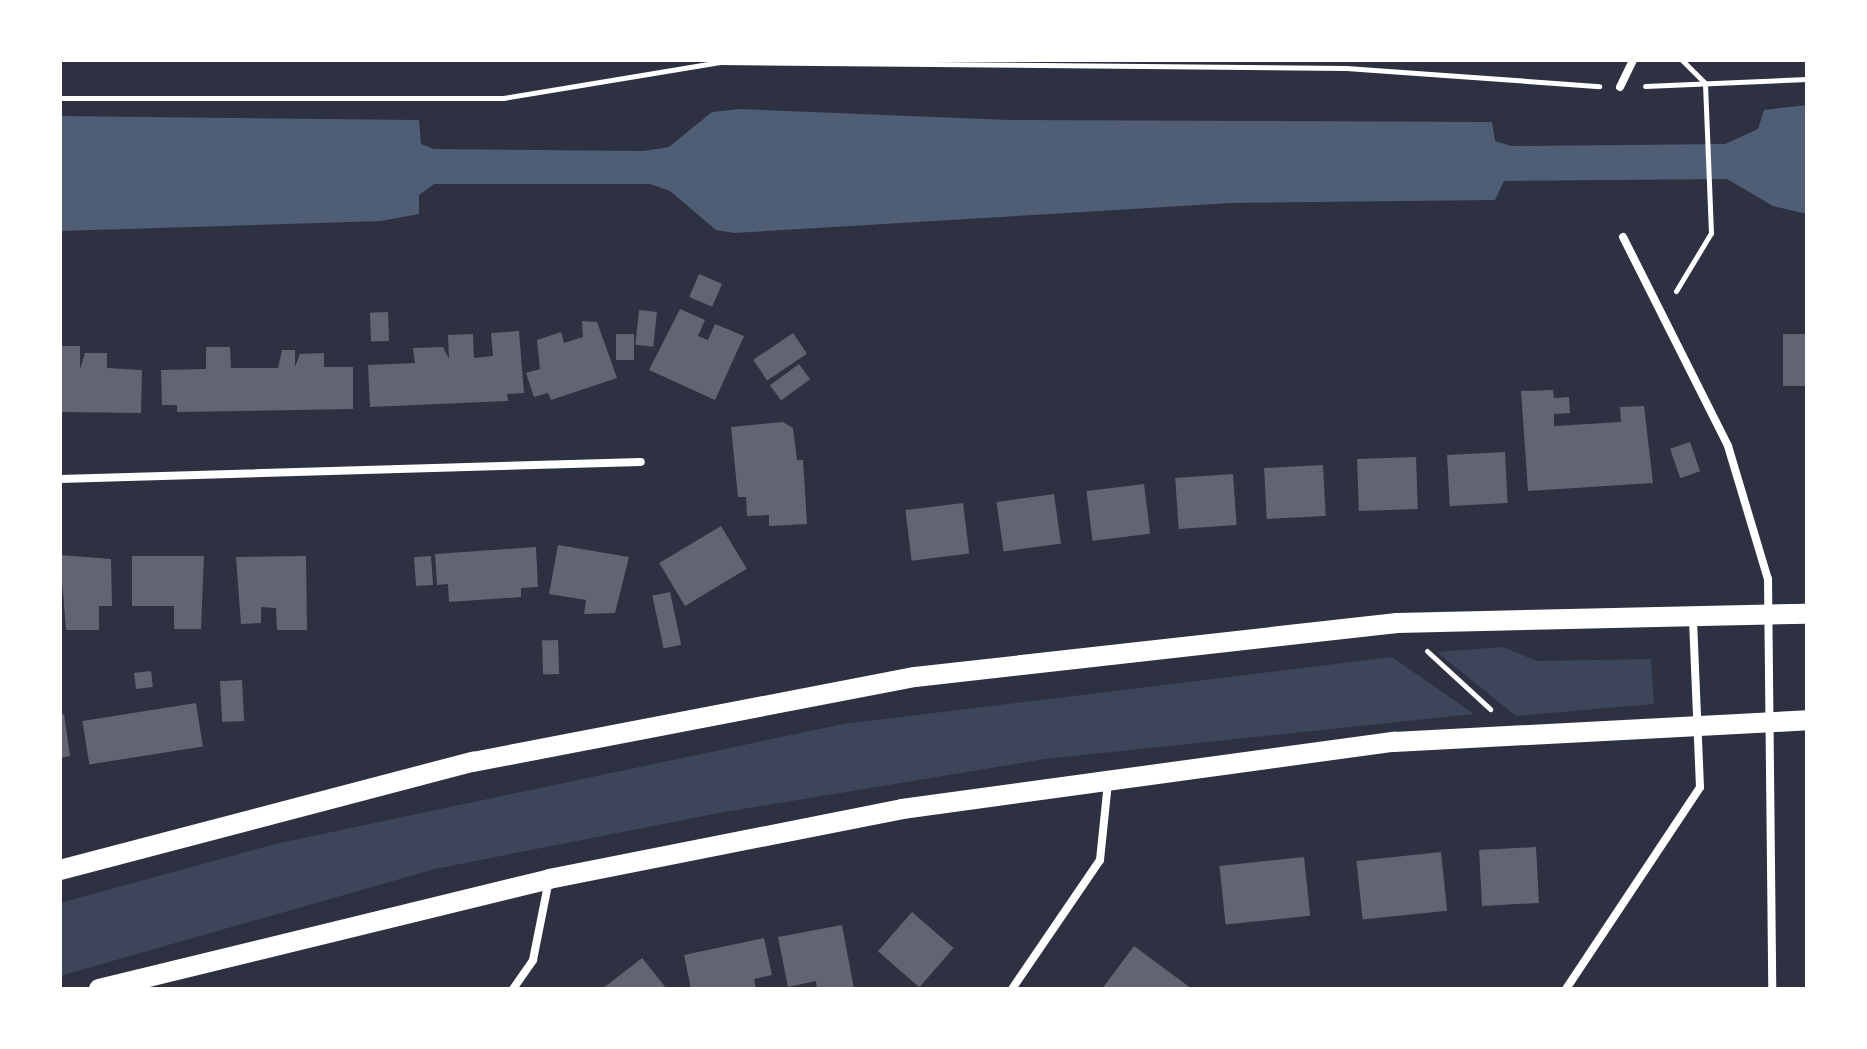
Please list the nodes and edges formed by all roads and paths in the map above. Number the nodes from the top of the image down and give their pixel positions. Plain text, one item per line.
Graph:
1 (1633, 60) edge
2 (1682, 60) edge
3 (1807, 79) edge
4 (1705, 83) junction
5 (1620, 87) junction
6 (60, 98) edge
7 (1623, 237) dead end
8 (1660, 306) junction
9 (641, 462) dead end
10 (60, 479) edge
11 (1768, 614) junction
12 (1807, 614) edge
13 (1693, 616) junction
14 (1397, 623) junction
15 (1807, 720) edge
16 (1768, 721) junction
17 (1697, 724) junction
18 (1515, 731) junction
19 (1108, 781) junction
20 (60, 870) edge
21 (549, 879) junction
22 (99, 989) edge
23 (513, 989) edge
24 (1012, 989) edge
25 (1566, 989) edge
26 (1772, 989) edge

1 - 5 street
2 - 4 path
3 - 4 path
4 - 5 path
4 - 8 path
5 - 6 path
7 - 8 street
8 - 11 street
9 - 10 street
11 - 12 main road
11 - 13 main road
11 - 16 street
13 - 14 main road
13 - 17 street
14 - 18 path
14 - 20 main road
15 - 16 main road
16 - 17 main road
16 - 26 street
17 - 18 main road
17 - 25 street
18 - 19 main road
19 - 21 main road
19 - 24 street
21 - 22 main road
21 - 23 street

